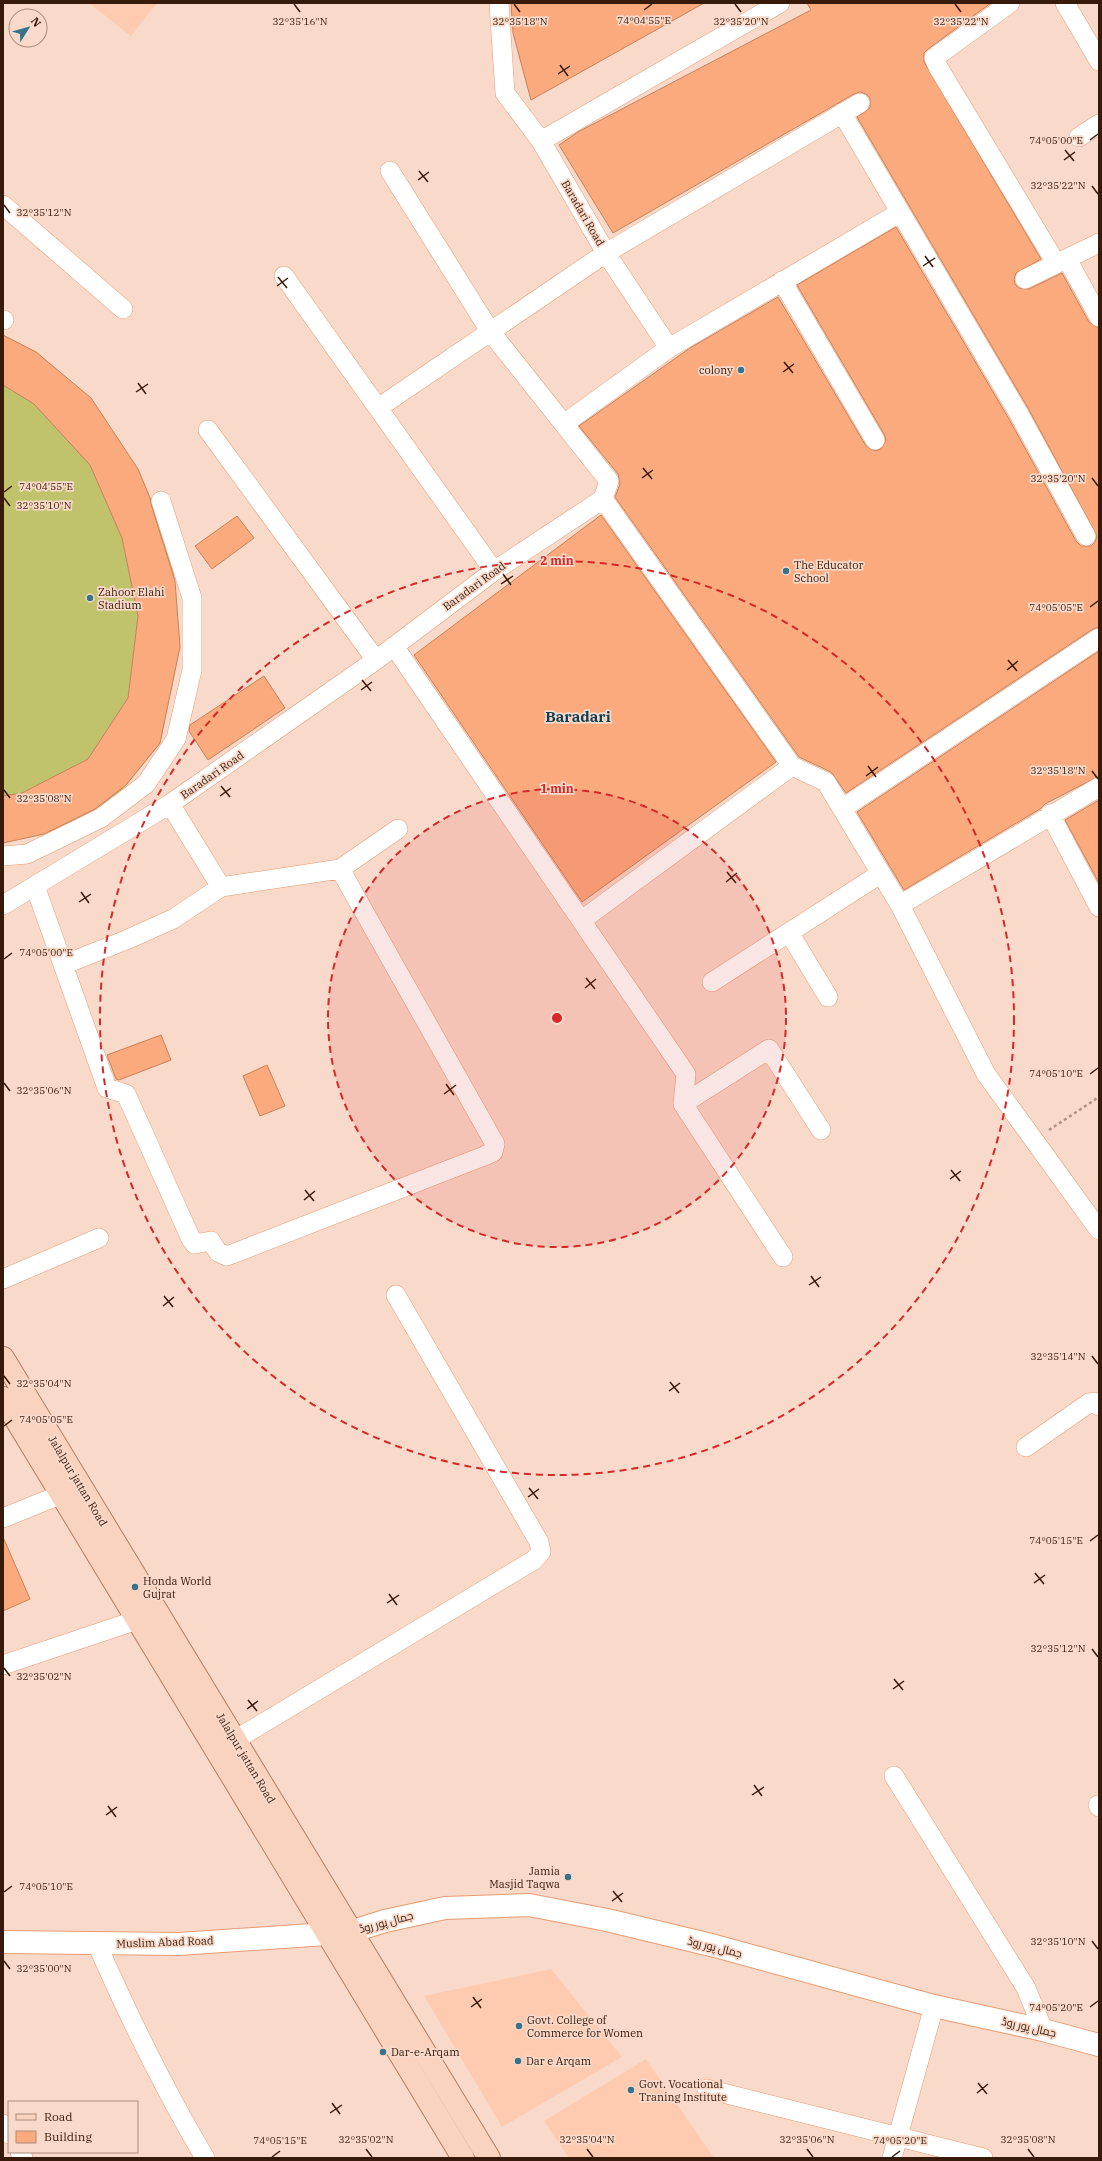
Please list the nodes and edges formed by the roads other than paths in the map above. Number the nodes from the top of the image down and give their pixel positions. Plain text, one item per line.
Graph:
1 (499, 3) edge
2 (780, 3) edge
3 (1010, 3) edge
4 (1064, 3) edge
5 (1099, 62) edge
6 (860, 102) dead end
7 (842, 113) junction
8 (1099, 124) edge
9 (1079, 137) dead end
10 (541, 141) junction
11 (390, 171) dead end
12 (3, 205) edge
13 (900, 213) junction
14 (1099, 243) edge
15 (606, 253) junction
16 (1062, 261) junction
17 (284, 276) dead end
18 (1025, 279) dead end
19 (782, 281) junction
20 (123, 309) dead end
21 (1099, 317) edge
22 (490, 331) junction
23 (669, 348) junction
24 (378, 408) junction
25 (565, 424) junction
26 (208, 430) dead end
27 (875, 440) dead end
28 (603, 499) junction
29 (161, 502) dead end
30 (1086, 536) dead end
31 (494, 571) junction
32 (1099, 638) edge
33 (394, 646) junction
34 (376, 660) junction
35 (792, 766) junction
36 (1099, 787) edge
37 (170, 804) junction
38 (843, 808) junction
39 (1050, 814) junction
40 (398, 829) dead end
41 (3, 856) edge
42 (340, 869) junction
43 (880, 874) junction
44 (35, 886) junction
45 (221, 887) junction
46 (3, 905) edge
47 (900, 905) junction
48 (1099, 907) edge
49 (582, 920) junction
50 (790, 934) junction
51 (63, 965) junction
52 (712, 982) dead end
53 (828, 997) dead end
54 (683, 1104) junction
55 (821, 1130) dead end
56 (1099, 1230) edge
57 (99, 1238) dead end
58 (783, 1257) dead end
59 (3, 1279) edge
60 (396, 1295) dead end
61 (3, 1358) edge
62 (11, 1398) edge
63 (1099, 1406) edge
64 (1026, 1447) dead end
65 (62, 1494) junction
66 (3, 1518) edge
67 (137, 1620) junction
68 (3, 1665) edge
69 (235, 1740) junction
70 (894, 1776) dead end
71 (350, 1932) junction
72 (327, 1934) junction
73 (3, 1942) edge
74 (97, 1944) junction
75 (934, 2006) junction
76 (1043, 2030) junction
77 (1099, 2045) edge
78 (707, 2089) dead end
79 (898, 2137) junction
80 (205, 2158) edge
81 (463, 2158) edge
82 (489, 2158) edge
83 (892, 2158) edge
84 (983, 2158) edge

1 - 10 street, Baradari Road
2 - 10 street
3 - 16 street
4 - 5 street
6 - 7 street
7 - 13 street
7 - 15 street
8 - 9 street
10 - 15 street, Baradari Road
11 - 22 street
12 - 20 street
13 - 19 street
13 - 30 street
14 - 16 street
15 - 22 street, Baradari Road
15 - 23 street
16 - 18 street
16 - 21 street
17 - 24 street
19 - 23 street
19 - 27 street
22 - 24 street, Baradari Road
22 - 25 street
23 - 25 street
24 - 31 street
25 - 28 street
26 - 34 street
28 - 31 street, Baradari Road
28 - 35 street
29 - 41 street
31 - 33 street, Baradari Road
32 - 38 street
33 - 34 street, Baradari Road
33 - 49 street
34 - 37 street, Baradari Road
35 - 38 street
35 - 49 street
36 - 39 street
37 - 44 street, Baradari Road
37 - 45 street
38 - 43 street
39 - 47 street
39 - 48 street
40 - 42 street
42 - 45 street
42 - 51 street
43 - 47 street
43 - 50 street
44 - 46 street, Baradari Road
44 - 51 street
45 - 51 street
47 - 56 street
49 - 54 street
50 - 52 street
50 - 53 street
54 - 55 street
54 - 58 street
57 - 59 street
60 - 69 street
61 - 62 main road, Jalalpur jattan Road
62 - 65 main road, Jalalpur jattan Road
62 - 69 main road, Jalalpur jattan Road
63 - 64 street
65 - 66 street
65 - 67 main road, Jalalpur jattan Road
67 - 68 street
67 - 72 main road, Jalalpur jattan Road
69 - 71 main road, Jalalpur jattan Road
70 - 76 street
71 - 72 street, جمال پور روڈ
71 - 75 street, جمال پور روڈ
71 - 82 main road, Jalalpur jattan Road
72 - 74 street, Muslim Abad Road
72 - 81 main road, Jalalpur jattan Road
73 - 74 street, Muslim Abad Road
74 - 80 street
75 - 76 street, جمال پور روڈ
75 - 79 street
76 - 77 street, جمال پور روڈ
78 - 79 street
79 - 83 street
79 - 84 street

